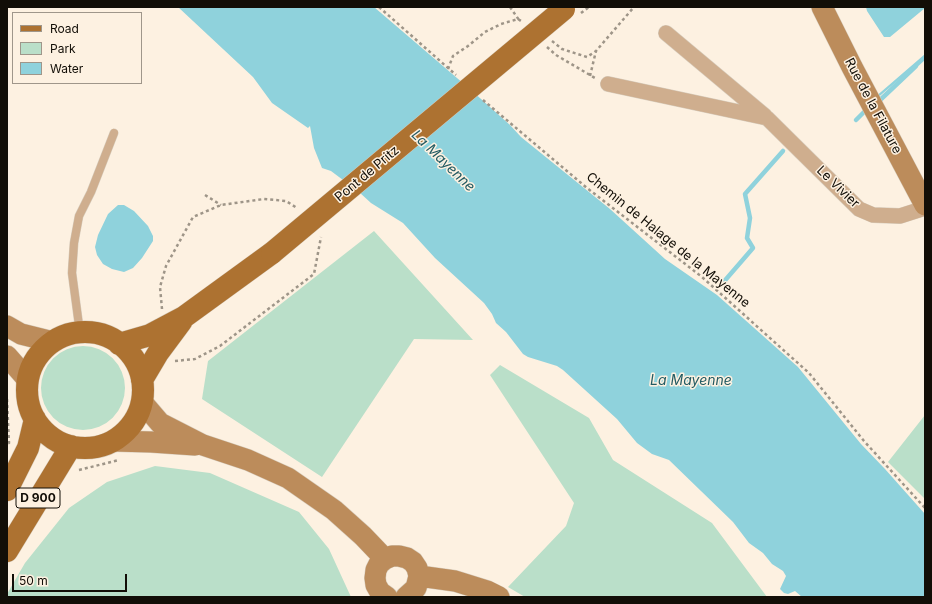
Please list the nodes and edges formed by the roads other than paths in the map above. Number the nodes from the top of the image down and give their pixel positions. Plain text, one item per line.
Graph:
1 (822, 7) edge
2 (565, 8) edge
3 (666, 33) dead end
4 (608, 84) road end
5 (767, 118) junction
6 (114, 133) dead end
7 (925, 207) edge
8 (184, 317) junction
9 (7, 326) edge
10 (80, 333) junction
11 (53, 342) junction
12 (119, 344) junction
13 (7, 356) edge
14 (28, 380) junction
15 (142, 380) junction
16 (142, 402) junction
17 (35, 420) junction
18 (203, 445) junction
19 (71, 446) junction
20 (119, 450) junction
21 (7, 490) edge
22 (7, 551) edge
23 (385, 559) junction
24 (419, 576) junction
25 (493, 594) edge
26 (387, 597) edge
27 (406, 597) edge

1 - 7 main road, Rue de la Filature
2 - 8 main road, Pont de Pritz, bridge
3 - 5 street, Le Vivier
4 - 5 street
5 - 7 street, Le Vivier
6 - 10 lane
8 - 12 main road, Pont de Pritz
8 - 15 main road, Pont de Pritz
9 - 11 main road
10 - 11 main road
10 - 12 main road
11 - 14 main road
12 - 15 main road
13 - 14 main road
14 - 17 main road
15 - 16 main road
16 - 18 main road
16 - 20 main road
17 - 19 main road
17 - 21 main road, D 900
18 - 20 main road
18 - 23 main road
19 - 20 main road
19 - 22 main road, D 900
23 - 24 main road
23 - 26 main road
24 - 25 main road
24 - 27 main road

